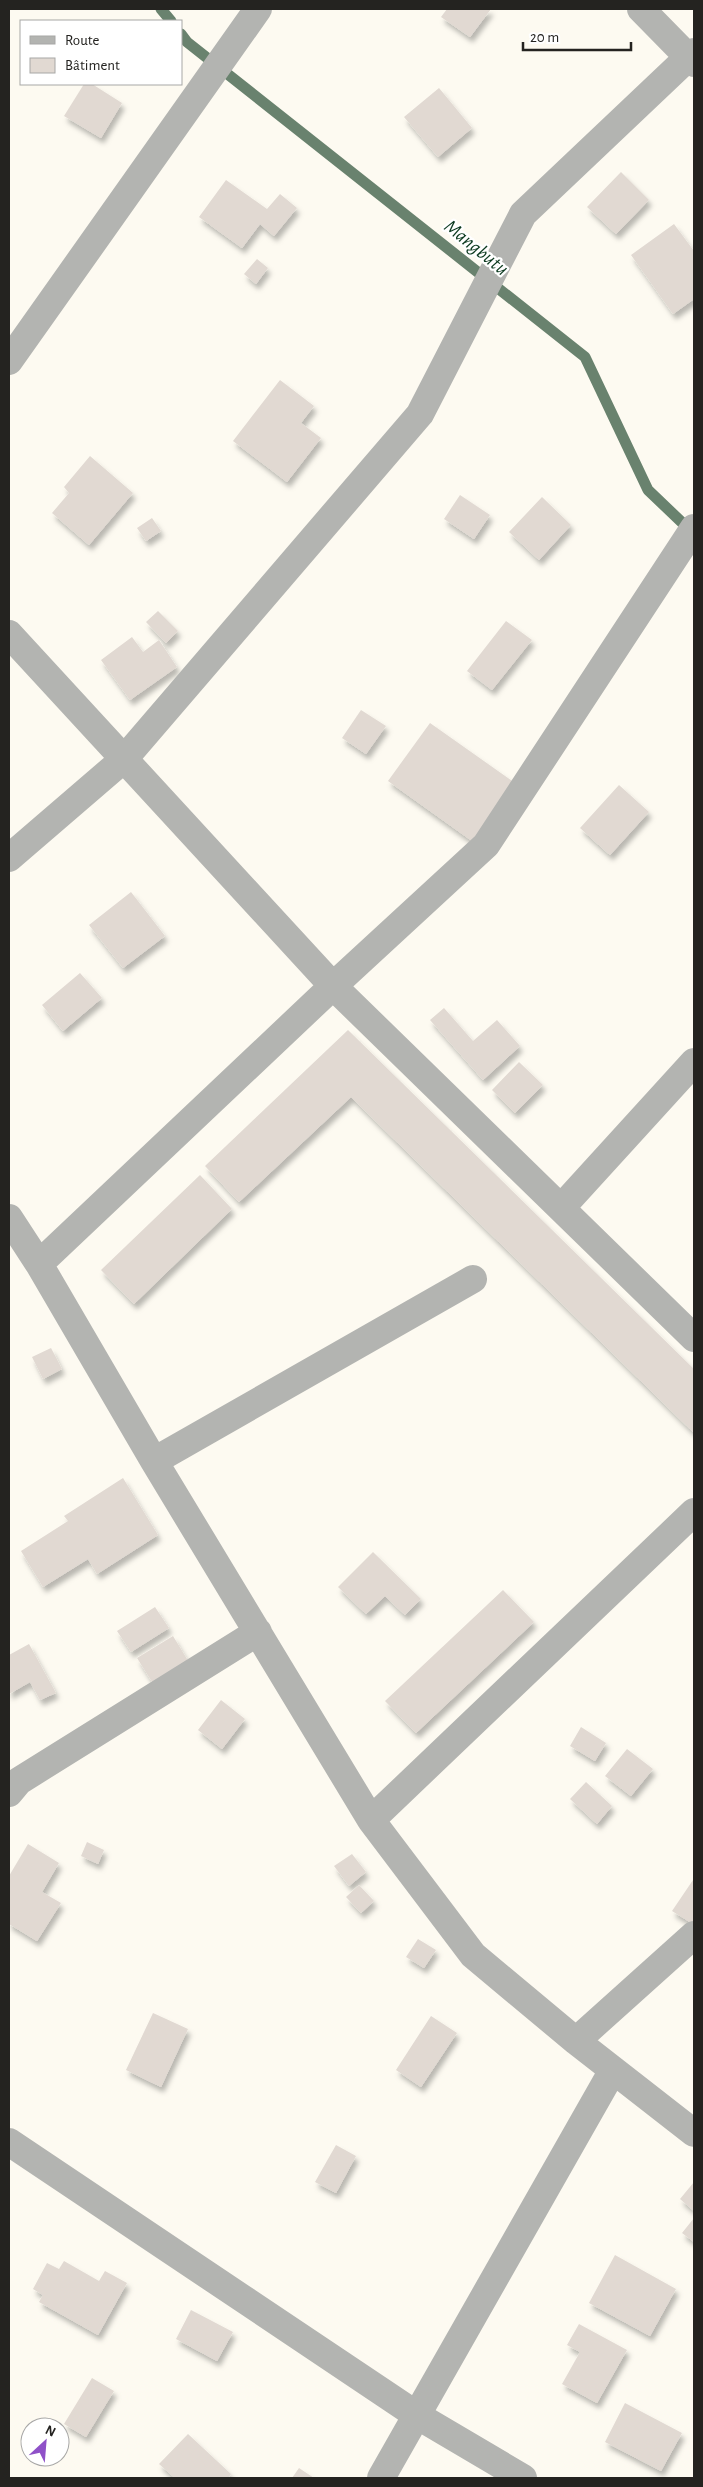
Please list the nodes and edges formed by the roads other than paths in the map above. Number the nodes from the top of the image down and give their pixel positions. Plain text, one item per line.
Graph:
1 (258, 9) edge
2 (641, 9) edge
3 (692, 58) edge
4 (9, 361) edge
5 (694, 528) edge
6 (9, 634) edge
7 (124, 759) junction
8 (9, 858) edge
9 (333, 986) junction
10 (694, 1062) edge
11 (560, 1208) junction
12 (9, 1218) edge
13 (39, 1264) junction
14 (473, 1280) dead end
15 (694, 1338) edge
16 (154, 1461) junction
17 (694, 1512) edge
18 (258, 1632) junction
19 (9, 1793) edge
20 (370, 1820) junction
21 (694, 1935) edge
22 (576, 2041) junction
23 (612, 2070) junction
24 (694, 2133) edge
25 (9, 2142) edge
26 (418, 2416) junction
27 (381, 2478) edge
28 (523, 2478) edge

1 - 4 street
2 - 3 street
3 - 7 street
5 - 9 street
6 - 7 street
7 - 8 street
7 - 9 street
9 - 11 street
9 - 13 street
10 - 11 street
11 - 15 street
12 - 13 street
13 - 16 street
14 - 16 street
16 - 18 street
17 - 20 street
18 - 19 street
18 - 20 street
20 - 22 street
21 - 22 street
22 - 23 street
23 - 24 street
23 - 26 street
25 - 26 street
26 - 27 street
26 - 28 street

